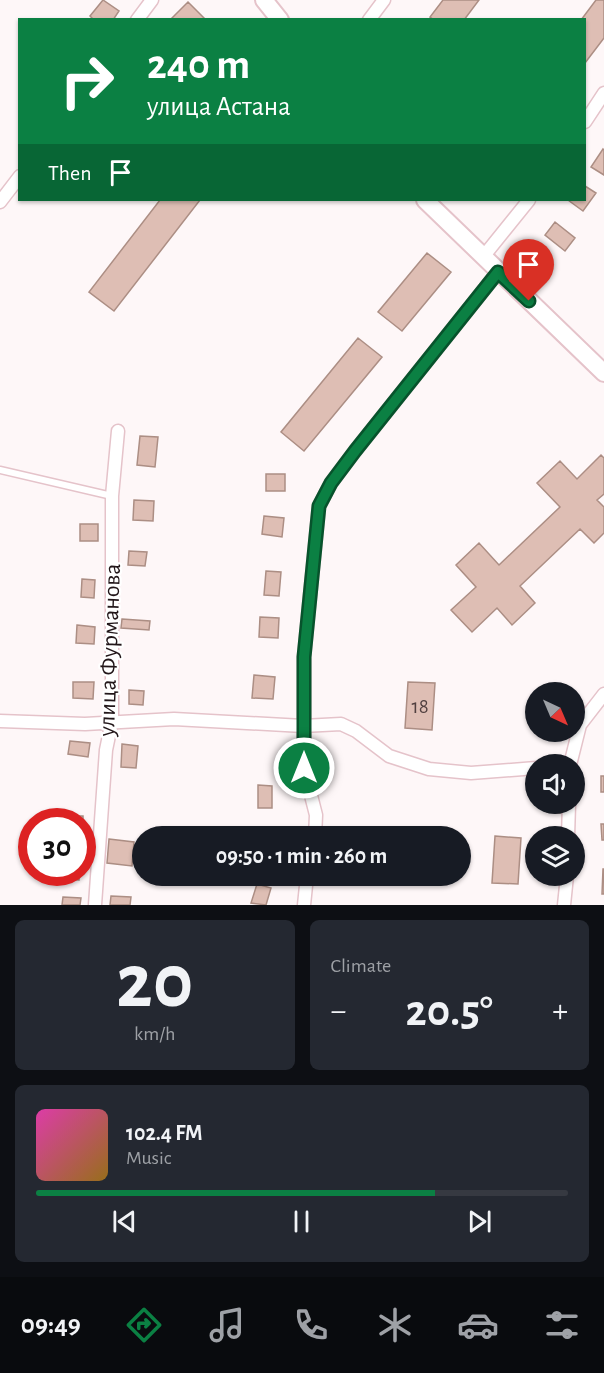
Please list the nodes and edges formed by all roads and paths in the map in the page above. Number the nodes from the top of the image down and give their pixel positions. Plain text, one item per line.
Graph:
1 (152, 0) edge
2 (264, 0) edge
3 (384, 0) edge
4 (138, 18) edge
5 (278, 18) edge
6 (370, 18) edge
7 (604, 93) edge
8 (586, 120) edge
9 (18, 179) edge
10 (426, 201) edge
11 (528, 201) edge
12 (0, 202) edge
13 (483, 257) junction
14 (498, 272) junction
15 (604, 373) edge
16 (118, 431) dead end
17 (0, 470) edge
18 (112, 496) junction
19 (604, 694) edge
20 (112, 721) junction
21 (0, 722) edge
22 (303, 726) junction
23 (572, 754) edge
24 (525, 769) edge
25 (316, 826) edge
26 (307, 886) edge
27 (566, 886) edge
28 (95, 905) edge
29 (304, 905) edge
30 (564, 905) edge

1 - 4 street
2 - 5 street
3 - 6 street
7 - 8 street
9 - 12 street
10 - 13 street
11 - 13 street
13 - 14 street
14 - 15 street
14 - 22 street
16 - 18 street, улица Фурманова
17 - 18 lane
18 - 20 street, улица Фурманова
19 - 23 street
20 - 21 street
20 - 22 street
20 - 28 street, улица Фурманова
22 - 24 street
22 - 25 street
26 - 29 street
27 - 30 street

